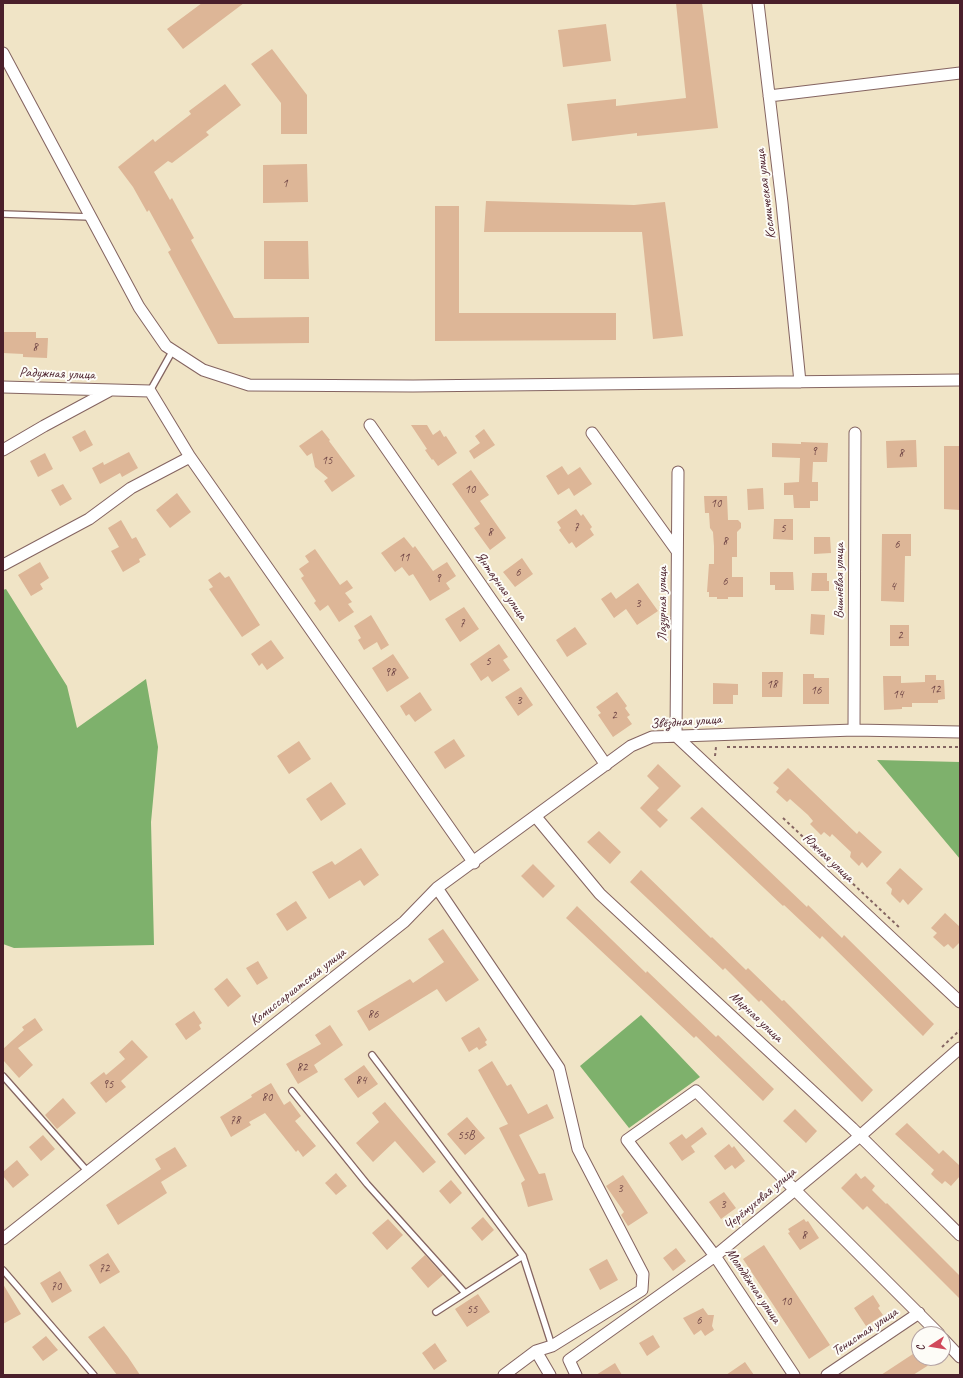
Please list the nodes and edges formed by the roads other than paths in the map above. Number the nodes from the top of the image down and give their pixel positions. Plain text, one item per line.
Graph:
1 (758, 3) edge
2 (3, 53) edge
3 (960, 73) edge
4 (769, 96) junction
5 (3, 214) edge
6 (91, 217) junction
7 (173, 350) junction
8 (960, 380) edge
9 (800, 382) junction
10 (3, 387) edge
11 (110, 391) junction
12 (150, 391) junction
13 (370, 425) dead end
14 (592, 433) dead end
15 (855, 433) dead end
16 (3, 450) edge
17 (190, 457) junction
18 (678, 472) dead end
19 (677, 551) junction
20 (3, 565) edge
21 (854, 730) junction
22 (960, 732) edge
23 (676, 736) junction
24 (606, 765) junction
25 (536, 816) junction
26 (474, 863) junction
27 (437, 888) junction
28 (960, 1002) edge
29 (960, 1048) edge
30 (372, 1055) dead end
31 (3, 1076) edge
32 (292, 1091) dead end
33 (860, 1136) junction
34 (88, 1172) junction
35 (795, 1190) junction
36 (960, 1235) edge
37 (3, 1239) edge
38 (523, 1256) junction
39 (715, 1256) junction
40 (3, 1270) edge
41 (465, 1293) junction
42 (436, 1312) dead end
43 (919, 1313) junction
44 (931, 1326) edge
45 (552, 1346) junction
46 (951, 1347) edge
47 (536, 1351) junction
48 (960, 1357) edge
49 (94, 1375) edge
50 (504, 1375) edge
51 (550, 1375) edge
52 (576, 1375) edge
53 (794, 1375) edge
54 (827, 1375) edge

1 - 4 street, Космическая улица
2 - 6 street
3 - 4 street
4 - 9 street, Космическая улица
5 - 6 lane
6 - 7 street
7 - 9 street
7 - 12 lane
8 - 9 street
10 - 11 street, Радужная улица
11 - 12 street, Радужная улица
11 - 16 street
12 - 17 street
13 - 24 street, Янтарная улица
14 - 19 street
15 - 21 street, Вишнёвая улица
17 - 20 street
17 - 26 street
18 - 19 street, Лазурная улица
19 - 23 street, Лазурная улица
21 - 22 street, Звёздная улица
21 - 23 street, Звёздная улица
23 - 24 street, Звёздная улица
23 - 28 street, Южная улица
24 - 25 street, Звёздная улица
25 - 26 street, Звёздная улица
25 - 33 street, Мирная улица
26 - 27 street, Звёздная улица
27 - 34 street, Комиссариатская улица
27 - 45 street
29 - 33 street, Черёмуховая улица
30 - 38 lane
31 - 34 lane
32 - 41 lane
33 - 35 street, Черёмуховая улица
33 - 36 street, Мирная улица
34 - 37 street, Комиссариатская улица
35 - 39 street, Черёмуховая улица
35 - 39 street, Молодёжная улица
35 - 43 street
38 - 41 lane
38 - 45 lane
39 - 52 street, Черёмуховая улица
39 - 53 street, Молодёжная улица
40 - 49 lane
41 - 42 lane
43 - 44 street
43 - 54 street, Тенистая улица
45 - 47 street
46 - 48 street
47 - 50 street
47 - 51 street

